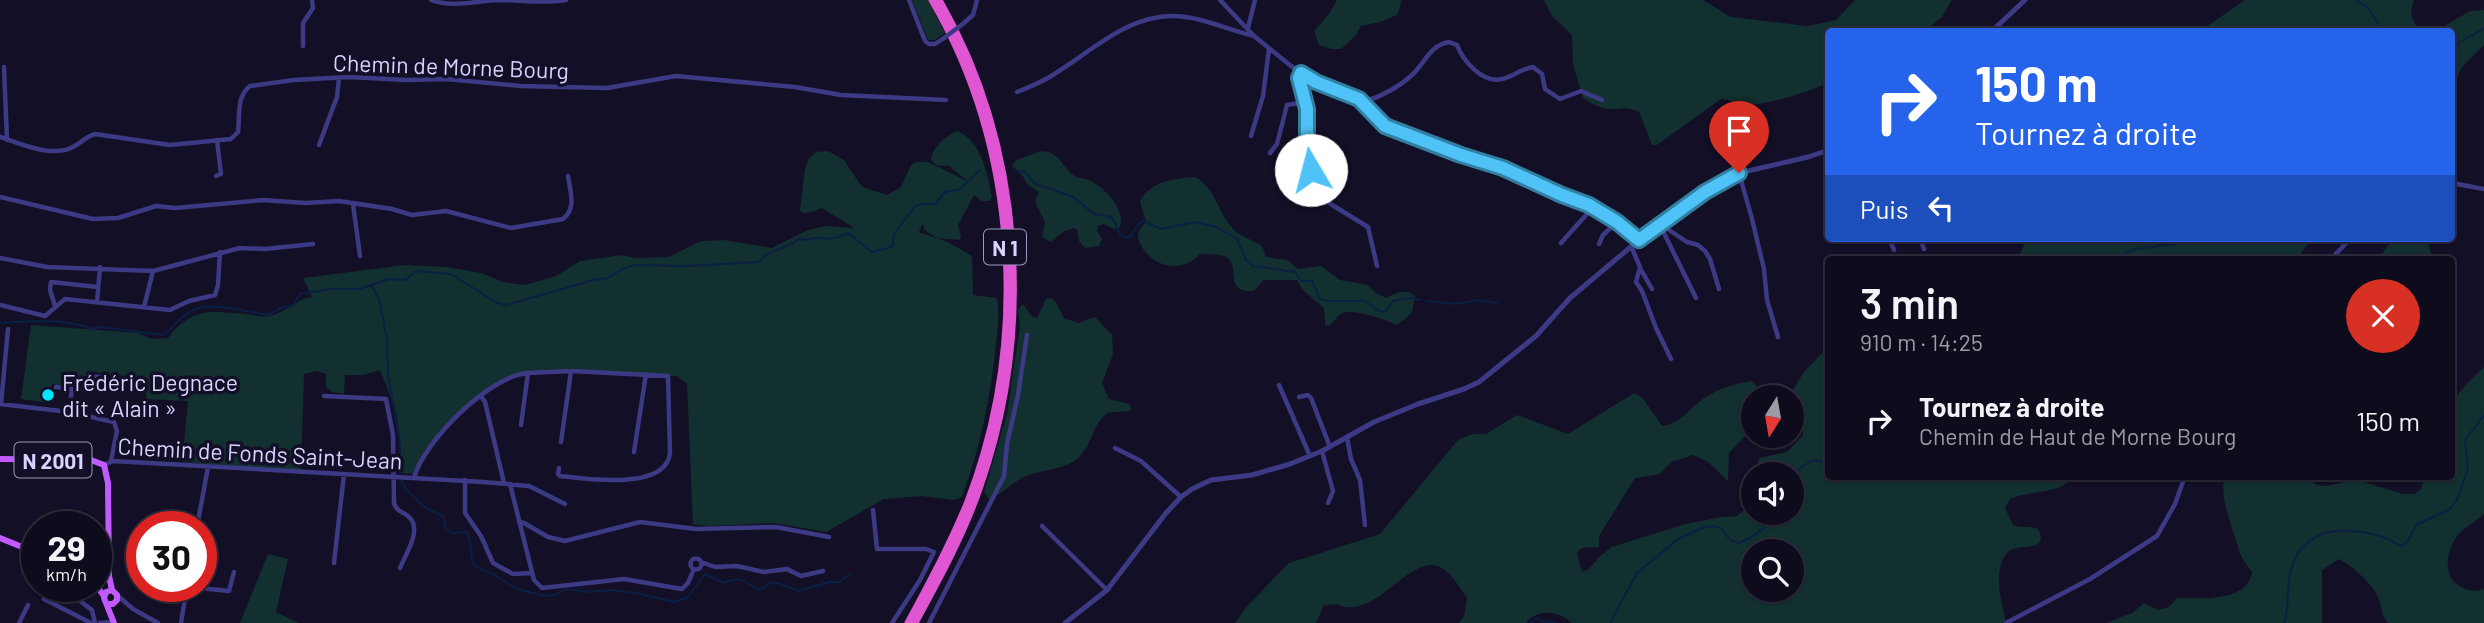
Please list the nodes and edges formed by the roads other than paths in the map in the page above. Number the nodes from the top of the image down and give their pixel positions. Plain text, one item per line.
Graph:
1 (312, 0) edge
2 (431, 0) edge
3 (566, 0) edge
4 (909, 0) edge
5 (932, 0) edge
6 (939, 0) edge
7 (977, 0) edge
8 (1220, 0) edge
9 (1255, 0) edge
10 (2025, 0) edge
11 (451, 2) edge
12 (1248, 28) junction
13 (1995, 28) edge
14 (1254, 36) junction
15 (303, 46) dead end
16 (1269, 49) junction
17 (4, 67) dead end
18 (1301, 73) junction
19 (338, 78) junction
20 (1017, 92) dead end
21 (946, 100) dead end
22 (1602, 100) dead end
23 (1306, 102) junction
24 (1364, 102) junction
25 (1251, 136) dead end
26 (0, 137) edge
27 (7, 140) junction
28 (217, 140) junction
29 (319, 145) dead end
30 (1825, 152) edge
31 (1270, 153) dead end
32 (1739, 173) junction
33 (216, 176) dead end
34 (568, 176) dead end
35 (2455, 184) edge
36 (2484, 189) edge
37 (0, 197) edge
38 (353, 204) junction
39 (1589, 205) junction
40 (1617, 222) junction
41 (1660, 224) junction
42 (1639, 240) junction
43 (1891, 242) edge
44 (1921, 242) edge
45 (2347, 242) edge
46 (1561, 243) dead end
47 (313, 244) dead end
48 (1599, 244) dead end
49 (1631, 246) junction
50 (1924, 249) dead end
51 (1894, 250) dead end
52 (220, 252) junction
53 (360, 256) dead end
54 (2334, 256) edge
55 (0, 258) edge
56 (1377, 265) dead end
57 (100, 267) junction
58 (1640, 267) junction
59 (153, 271) junction
60 (98, 286) junction
61 (1652, 289) dead end
62 (1719, 289) dead end
63 (51, 297) junction
64 (1696, 298) dead end
65 (65, 299) junction
66 (97, 302) junction
67 (0, 305) edge
68 (55, 306) junction
69 (144, 307) junction
70 (8, 329) dead end
71 (1027, 335) dead end
72 (1778, 337) dead end
73 (1671, 359) dead end
74 (571, 371) junction
75 (528, 373) junction
76 (646, 373) junction
77 (99, 377) dead end
78 (1279, 385) dead end
79 (56, 387) dead end
80 (72, 389) junction
81 (324, 396) dead end
82 (481, 396) junction
83 (1299, 397) dead end
84 (1, 404) edge
85 (69, 412) junction
86 (521, 425) dead end
87 (1347, 437) junction
88 (561, 442) dead end
89 (1330, 447) junction
90 (1115, 448) dead end
91 (1322, 451) junction
92 (634, 452) dead end
93 (1310, 456) junction
94 (0, 459) edge
95 (108, 463) junction
96 (208, 467) junction
97 (559, 468) dead end
98 (344, 474) junction
99 (393, 477) junction
100 (414, 478) junction
101 (465, 480) junction
102 (2184, 480) edge
103 (507, 484) junction
104 (1181, 497) junction
105 (1328, 503) dead end
106 (565, 504) dead end
107 (873, 510) dead end
108 (200, 511) edge
109 (519, 522) junction
110 (1365, 525) dead end
111 (1042, 526) dead end
112 (829, 537) dead end
113 (0, 538) edge
114 (21, 547) edge
115 (701, 562) junction
116 (334, 563) dead end
117 (400, 568) dead end
118 (694, 569) junction
119 (823, 571) dead end
120 (234, 572) dead end
121 (532, 573) junction
122 (217, 590) edge
123 (1107, 590) junction
124 (114, 599) junction
125 (50, 602) edge
126 (84, 602) edge
127 (185, 602) edge
128 (29, 605) dead end
129 (19, 623) edge
130 (95, 623) edge
131 (114, 623) edge
132 (158, 623) edge
133 (181, 623) edge
134 (892, 623) edge
135 (908, 623) edge
136 (915, 623) edge
137 (929, 623) edge
138 (1065, 623) edge
139 (2006, 623) edge

1 - 15 street
2 - 11 street
3 - 11 street
4 - 7 street, bridge
5 - 135 highway, N 1
6 - 136 highway, N 1
8 - 12 street
9 - 12 street
10 - 13 street
12 - 14 street
14 - 16 street
14 - 20 street
16 - 18 street
16 - 25 street
17 - 27 street
18 - 23 street
18 - 24 street
19 - 21 street, Chemin de Morne Bourg
19 - 28 street, Chemin de Morne Bourg
19 - 29 street
22 - 24 street
23 - 31 street
23 - 56 street
24 - 39 street
26 - 27 street
27 - 28 street
28 - 33 street
30 - 32 street
32 - 41 street
32 - 72 street
34 - 38 street
35 - 36 street
37 - 38 street
38 - 53 street
39 - 40 street
39 - 46 street
40 - 42 street
40 - 48 street
41 - 42 street
41 - 62 street
41 - 64 street
42 - 49 street
43 - 51 street
44 - 50 street
45 - 54 street
47 - 52 street
49 - 58 street
49 - 87 street
52 - 59 street
52 - 69 street
55 - 57 street
57 - 59 street
57 - 60 street
58 - 61 street
58 - 73 street
59 - 69 street
60 - 63 street
60 - 66 street
63 - 65 street
63 - 68 street
65 - 66 street
65 - 68 street
66 - 69 street
67 - 68 street
70 - 84 street
71 - 137 street
74 - 75 street
74 - 76 street
74 - 88 street
75 - 82 street
75 - 86 street
76 - 92 street
76 - 97 street
77 - 80 street
78 - 93 street
79 - 80 street
80 - 85 street
81 - 99 street
82 - 100 street
82 - 103 street
83 - 89 street
84 - 85 street
85 - 95 street
87 - 89 street
87 - 110 street
89 - 91 street
90 - 104 street
91 - 93 street
91 - 105 street
93 - 104 street
94 - 95 main road, N 2001
95 - 96 street, Chemin de Fonds Saint-Jean
95 - 124 main road
96 - 98 street, Chemin de Fonds Saint-Jean
96 - 108 street
98 - 99 street, Chemin de Fonds Saint-Jean
98 - 116 street
99 - 100 street, Chemin de Fonds Saint-Jean
99 - 117 street
100 - 101 street, Chemin de Fonds Saint-Jean
101 - 103 street, Chemin de Fonds Saint-Jean
101 - 121 street
102 - 139 street
103 - 106 street, Chemin de Fonds Saint-Jean
103 - 109 street
104 - 123 street
107 - 134 street
109 - 112 street
109 - 121 street
111 - 123 street
113 - 114 main road
115 - 118 street
115 - 118 street
115 - 119 street
118 - 121 street
120 - 122 street
123 - 138 street
124 - 131 main road
124 - 132 street
125 - 130 street
126 - 130 street
127 - 133 street
128 - 129 street
130 - 131 street

